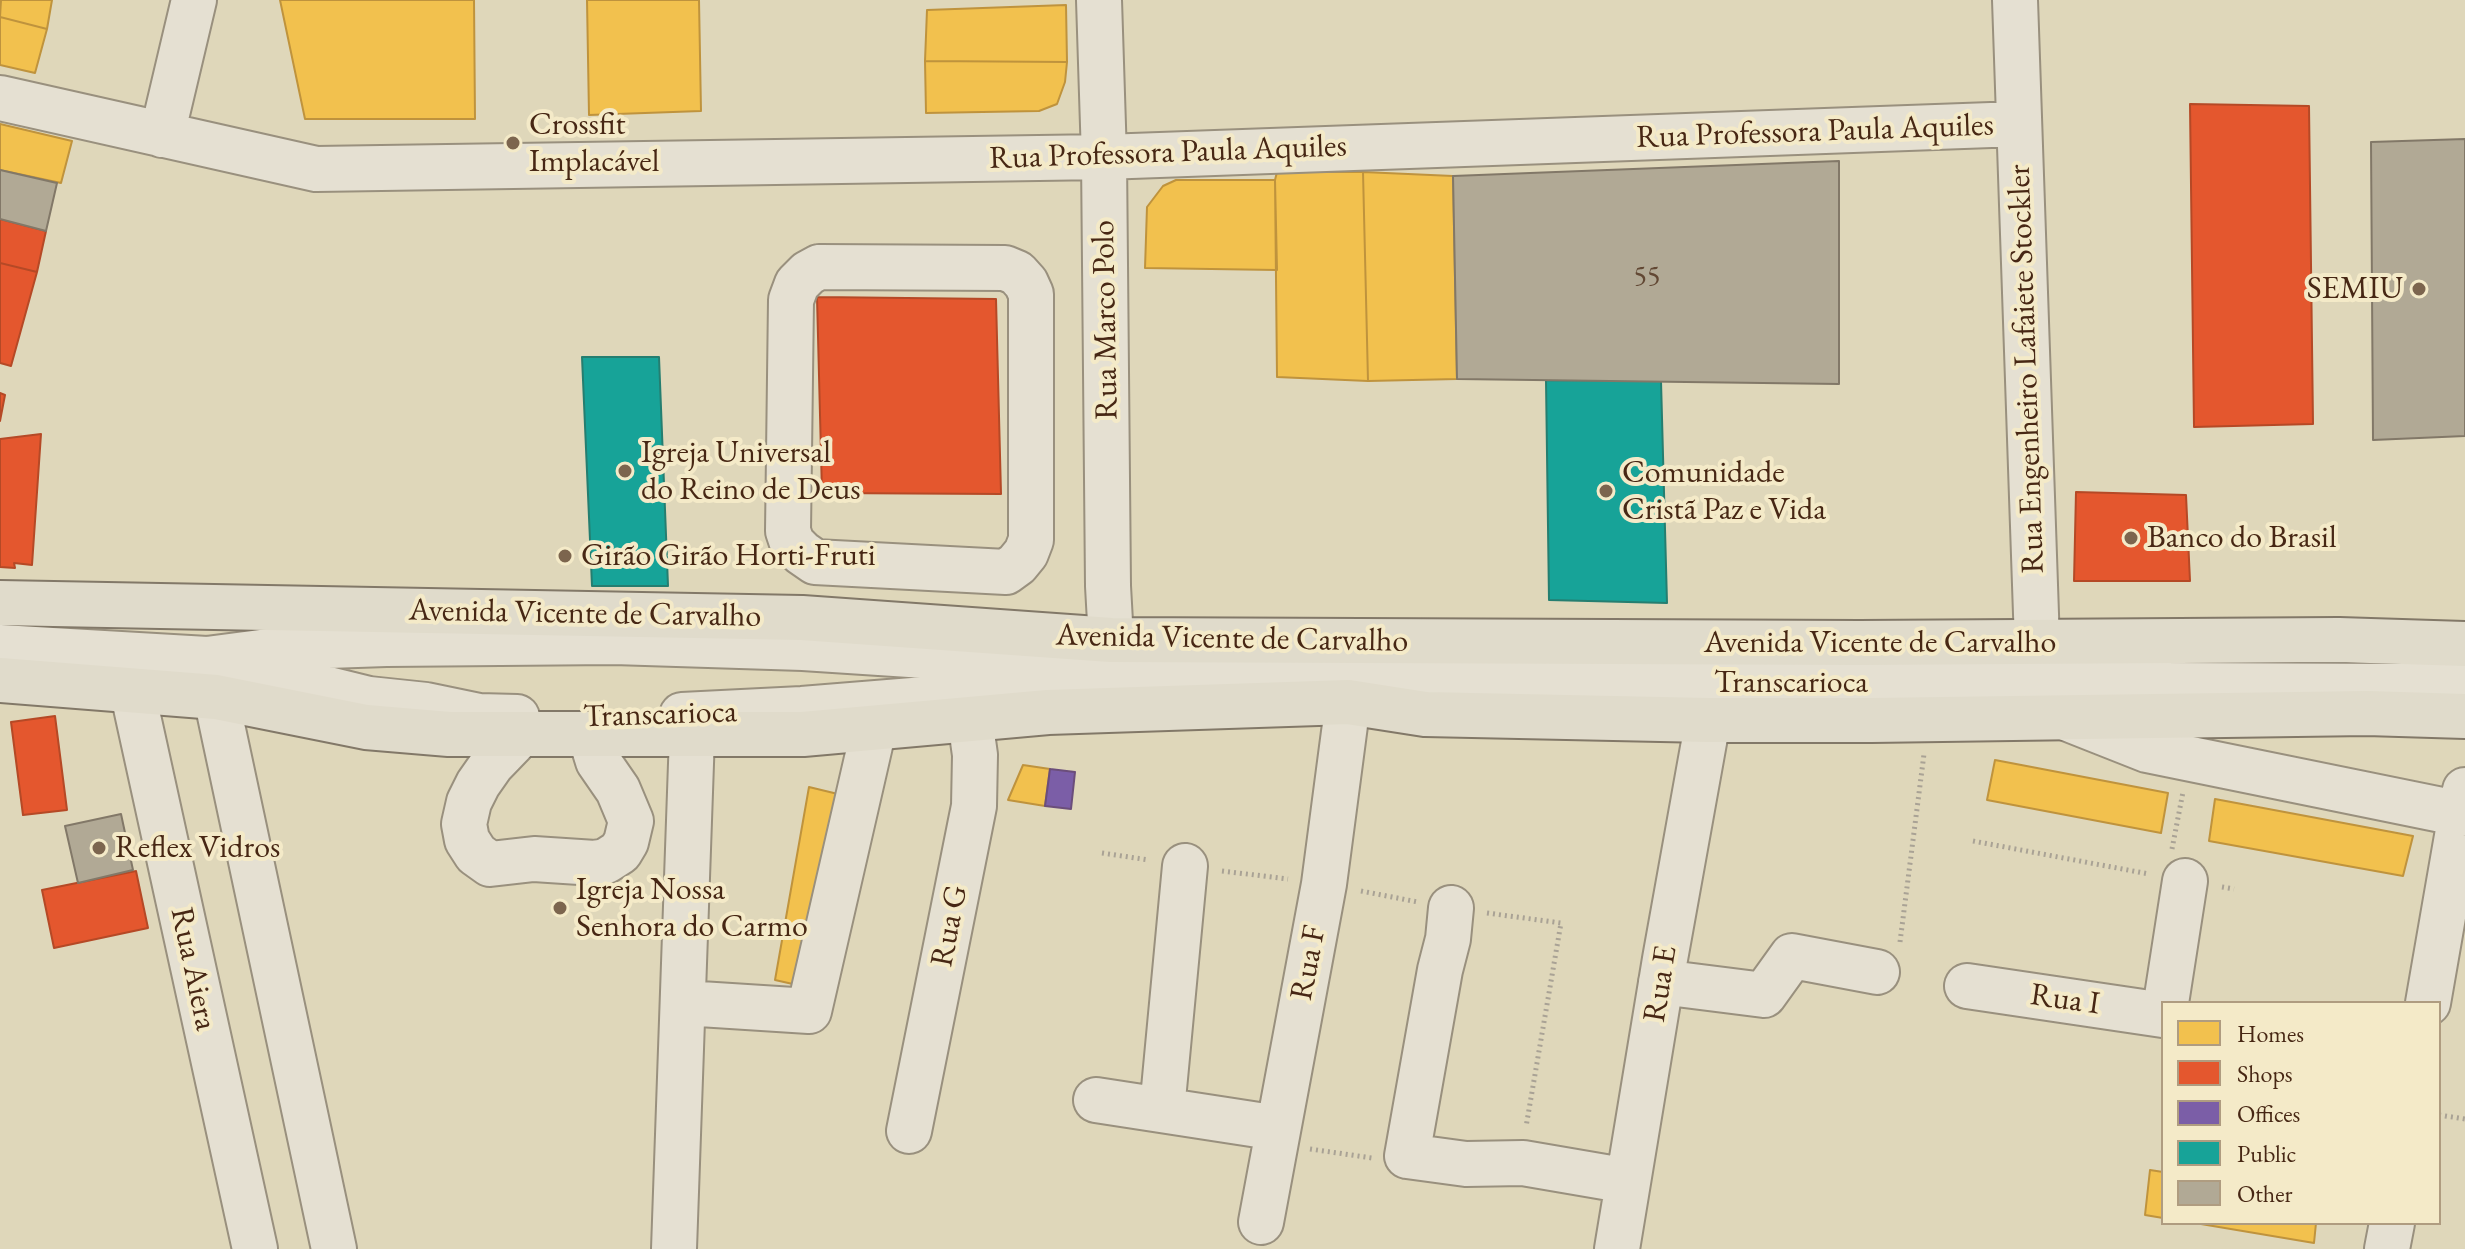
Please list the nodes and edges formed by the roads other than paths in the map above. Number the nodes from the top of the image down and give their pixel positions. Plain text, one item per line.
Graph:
1 (194, 0) edge
2 (1099, 0) edge
3 (2015, 0) edge
4 (0, 98) edge
5 (2019, 124) junction
6 (162, 135) junction
7 (1104, 157) junction
8 (895, 566) junction
9 (0, 603) edge
10 (893, 624) junction
11 (2037, 643) junction
12 (2465, 644) edge
13 (0, 647) edge
14 (1114, 658) junction
15 (212, 678) junction
16 (0, 680) edge
17 (2465, 686) edge
18 (132, 689) junction
19 (1348, 702) junction
20 (2465, 716) edge
21 (2066, 718) junction
22 (970, 719) junction
23 (1708, 720) junction
24 (520, 735) junction
25 (590, 735) junction
26 (692, 735) junction
27 (870, 747) junction
28 (2463, 802) edge
29 (1185, 866) dead end
30 (2176, 879) road end
31 (1451, 908) dead end
32 (1888, 960) road end
33 (1661, 982) junction
34 (1967, 986) dead end
35 (2166, 1001) edge
36 (2428, 1001) edge
37 (698, 1004) junction
38 (2161, 1015) edge
39 (1096, 1100) dead end
40 (1162, 1110) junction
41 (909, 1131) dead end
42 (1276, 1136) junction
43 (1628, 1181) junction
44 (1261, 1222) dead end
45 (2392, 1225) edge
46 (255, 1249) edge
47 (334, 1249) edge
48 (674, 1249) edge
49 (1617, 1249) edge
50 (2387, 1249) edge

1 - 6 street
2 - 7 street, Rua Marco Polo
3 - 5 street, Rua Engenheiro Lafaiete Stockler
4 - 6 street, Rua Professora Paula Aquiles
5 - 7 street, Rua Professora Paula Aquiles
5 - 11 street, Rua Engenheiro Lafaiete Stockler
6 - 7 street, Rua Professora Paula Aquiles
7 - 14 street, Rua Marco Polo
8 - 8 street
8 - 10 street
9 - 10 main road, Avenida Vicente de Carvalho
10 - 14 main road, Avenida Vicente de Carvalho
11 - 12 main road, Avenida Vicente de Carvalho
11 - 14 main road, Avenida Vicente de Carvalho
13 - 15 street, Transcarioca
14 - 15 street, Transcarioca
14 - 15 street, Transcarioca
14 - 17 street, Transcarioca
15 - 18 main road, Avenida Vicente de Carvalho
15 - 24 main road, Avenida Vicente de Carvalho
15 - 47 street
16 - 18 main road, Avenida Vicente de Carvalho
18 - 46 street, Rua Aiera
19 - 22 main road, Avenida Vicente de Carvalho
19 - 23 main road, Avenida Vicente de Carvalho
19 - 42 street, Rua F
20 - 21 main road, Avenida Vicente de Carvalho
21 - 23 main road, Avenida Vicente de Carvalho
21 - 28 street, Avenida Vicente de Carvalho
22 - 27 main road, Avenida Vicente de Carvalho
22 - 41 street, Rua G
23 - 33 street, Rua E
24 - 25 main road, Avenida Vicente de Carvalho
24 - 25 street
25 - 26 main road, Avenida Vicente de Carvalho
26 - 27 main road, Avenida Vicente de Carvalho
26 - 37 street
27 - 37 street
28 - 36 street
29 - 40 street
30 - 35 street
31 - 43 street
32 - 33 street
33 - 43 street, Rua E
34 - 38 street, Rua I
37 - 48 street
39 - 40 street
40 - 42 street
42 - 44 street, Rua F
43 - 49 street, Rua E
45 - 50 street

